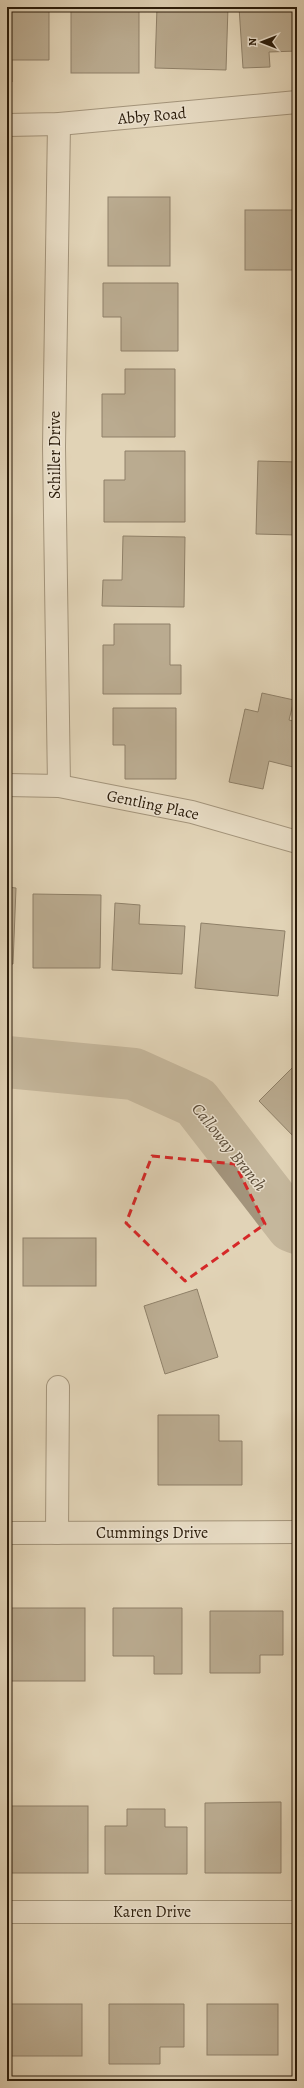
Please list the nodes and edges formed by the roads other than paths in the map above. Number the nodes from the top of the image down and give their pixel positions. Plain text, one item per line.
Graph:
1 (297, 102) edge
2 (59, 124) junction
3 (7, 125) edge
4 (7, 785) edge
5 (59, 786) junction
6 (297, 842) edge
7 (58, 1387) dead end
8 (297, 1532) edge
9 (7, 1533) edge
10 (57, 1533) junction
11 (7, 1912) edge
12 (297, 1912) edge

1 - 2 street, Abby Road
2 - 3 street, Abby Road
2 - 5 street, Schiller Drive
4 - 5 street, Gentling Place
5 - 6 street, Gentling Place
7 - 10 street
8 - 10 street, Cummings Drive
9 - 10 street, Cummings Drive
11 - 12 street, Karen Drive

